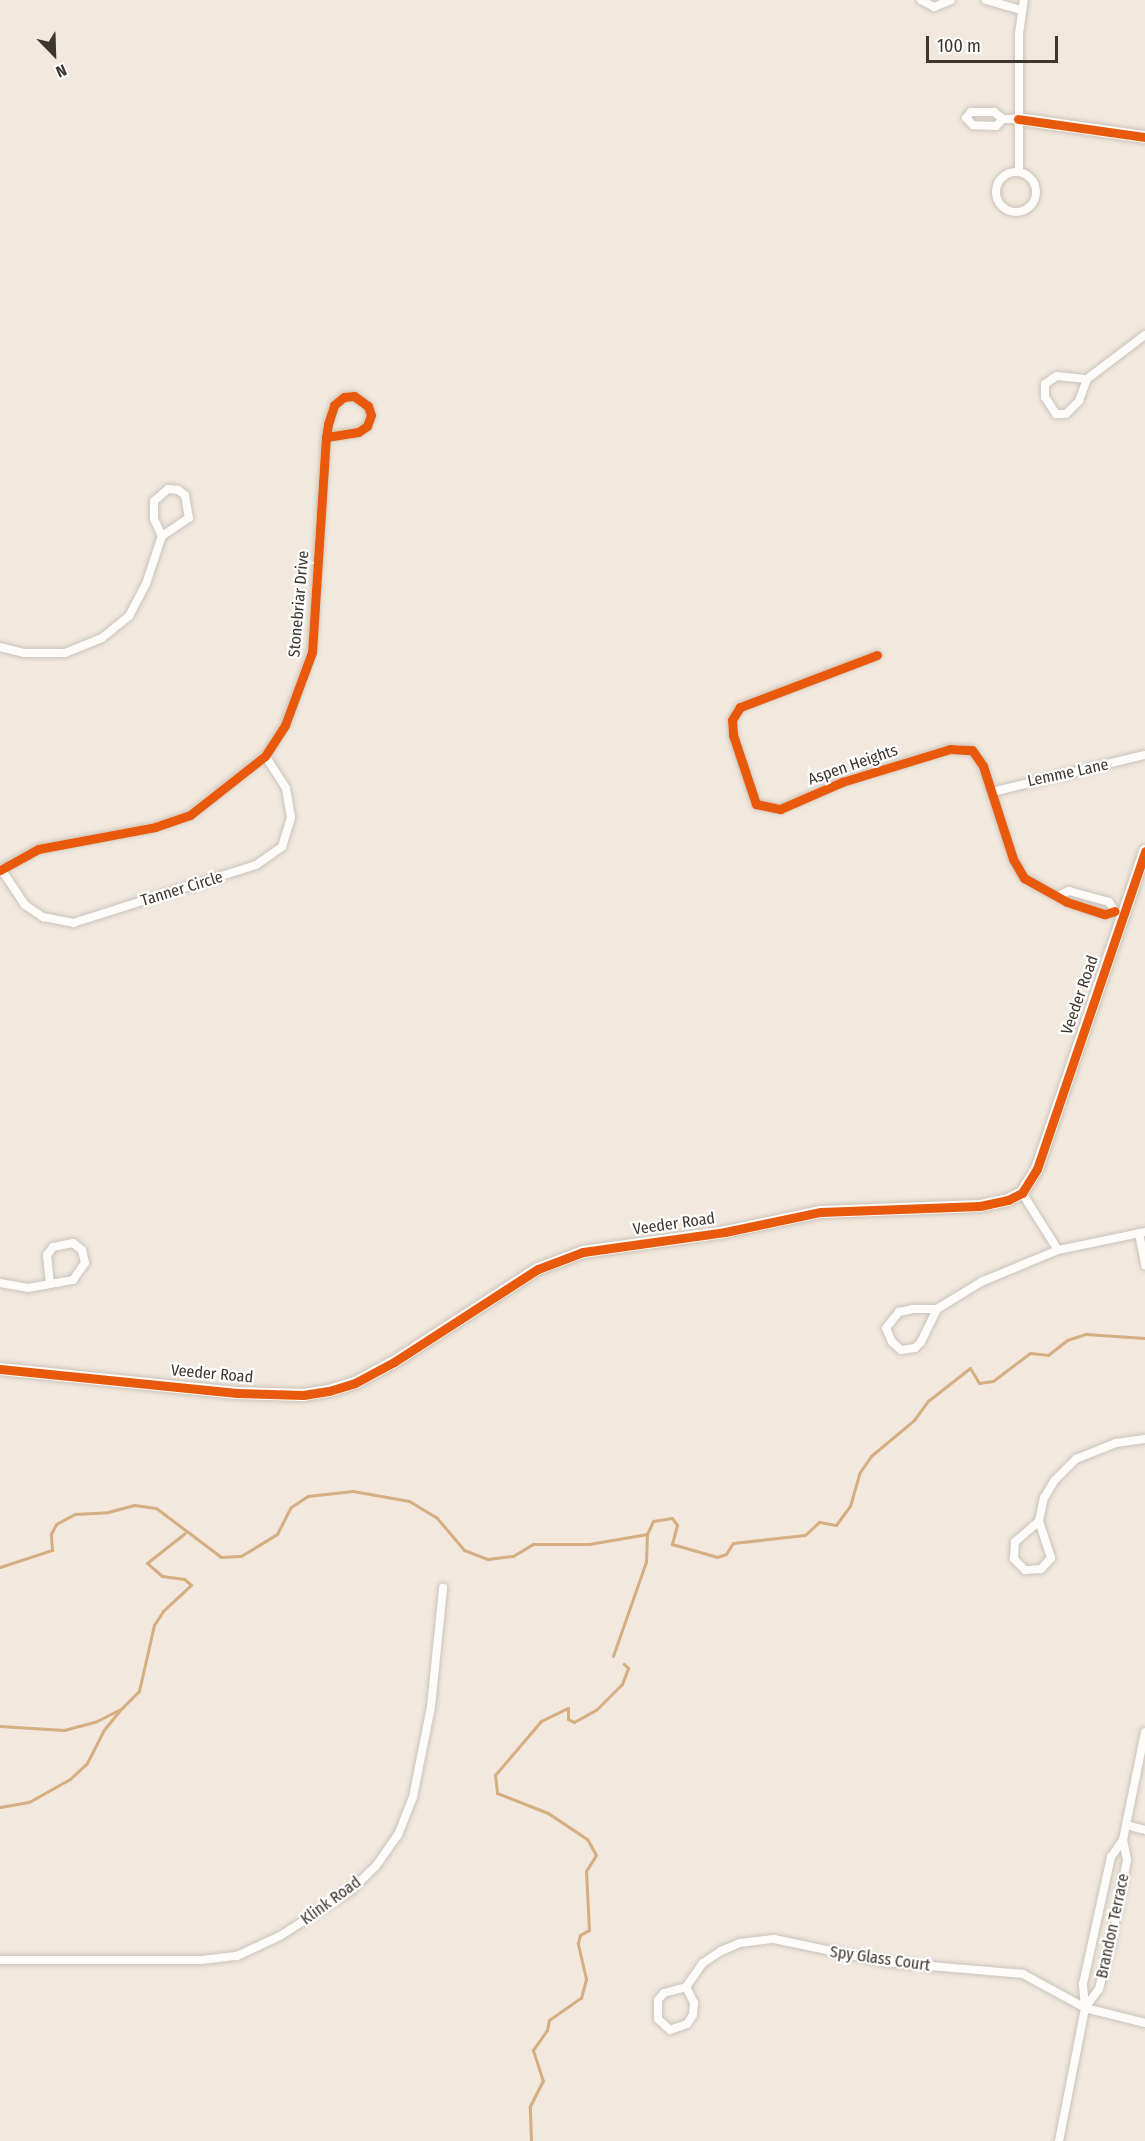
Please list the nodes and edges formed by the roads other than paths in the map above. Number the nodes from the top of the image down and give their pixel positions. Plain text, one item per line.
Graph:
1 (921, 0) edge
2 (951, 0) edge
3 (986, 0) edge
4 (1024, 0) edge
5 (1021, 10) junction
6 (1003, 119) dead end
7 (1018, 119) junction
8 (1145, 136) edge
9 (1019, 172) junction
10 (1145, 335) edge
11 (1087, 379) junction
12 (326, 437) junction
13 (162, 536) junction
14 (0, 647) edge
15 (877, 655) dead end
16 (1144, 755) edge
17 (265, 756) junction
18 (992, 792) junction
19 (1145, 851) edge
20 (1, 870) edge
21 (1119, 912) junction
22 (1022, 1192) junction
23 (1142, 1233) edge
24 (1058, 1250) junction
25 (1145, 1265) edge
26 (0, 1282) edge
27 (50, 1284) junction
28 (937, 1309) junction
29 (0, 1369) edge
30 (1145, 1438) edge
31 (1039, 1521) junction
32 (443, 1588) dead end
33 (1145, 1732) edge
34 (1126, 1826) junction
35 (1145, 1830) edge
36 (1123, 1840) junction
37 (0, 1960) edge
38 (686, 1987) junction
39 (1085, 2008) junction
40 (1145, 2023) edge
41 (1059, 2141) edge

1 - 2 street
3 - 5 street
4 - 5 street
5 - 7 street
6 - 7 street
7 - 8 street
7 - 9 street
9 - 9 street
10 - 11 street
11 - 11 street
12 - 12 street, Stonebriar Drive
12 - 17 street, Stonebriar Drive
13 - 13 street
13 - 14 street
15 - 18 street, Aspen Heights
16 - 18 street, Lemme Lane
17 - 20 street, Stonebriar Drive
17 - 20 street, Tanner Circle
18 - 21 street, Aspen Heights
19 - 21 street, Veeder Road
21 - 22 street, Veeder Road
22 - 24 street
22 - 29 street, Veeder Road
23 - 24 street
23 - 25 street
24 - 28 street
26 - 27 street
27 - 27 street
28 - 28 street
30 - 31 street
31 - 31 street
32 - 37 street, Klink Road
33 - 34 street, Brandon Terrace
34 - 35 street
34 - 36 street, Brandon Terrace
36 - 39 street, Brandon Terrace
36 - 39 street, Brandon Terrace
38 - 38 street
38 - 39 street, Spy Glass Court
39 - 40 street, Spy Glass Court
39 - 41 street, Brandon Terrace

